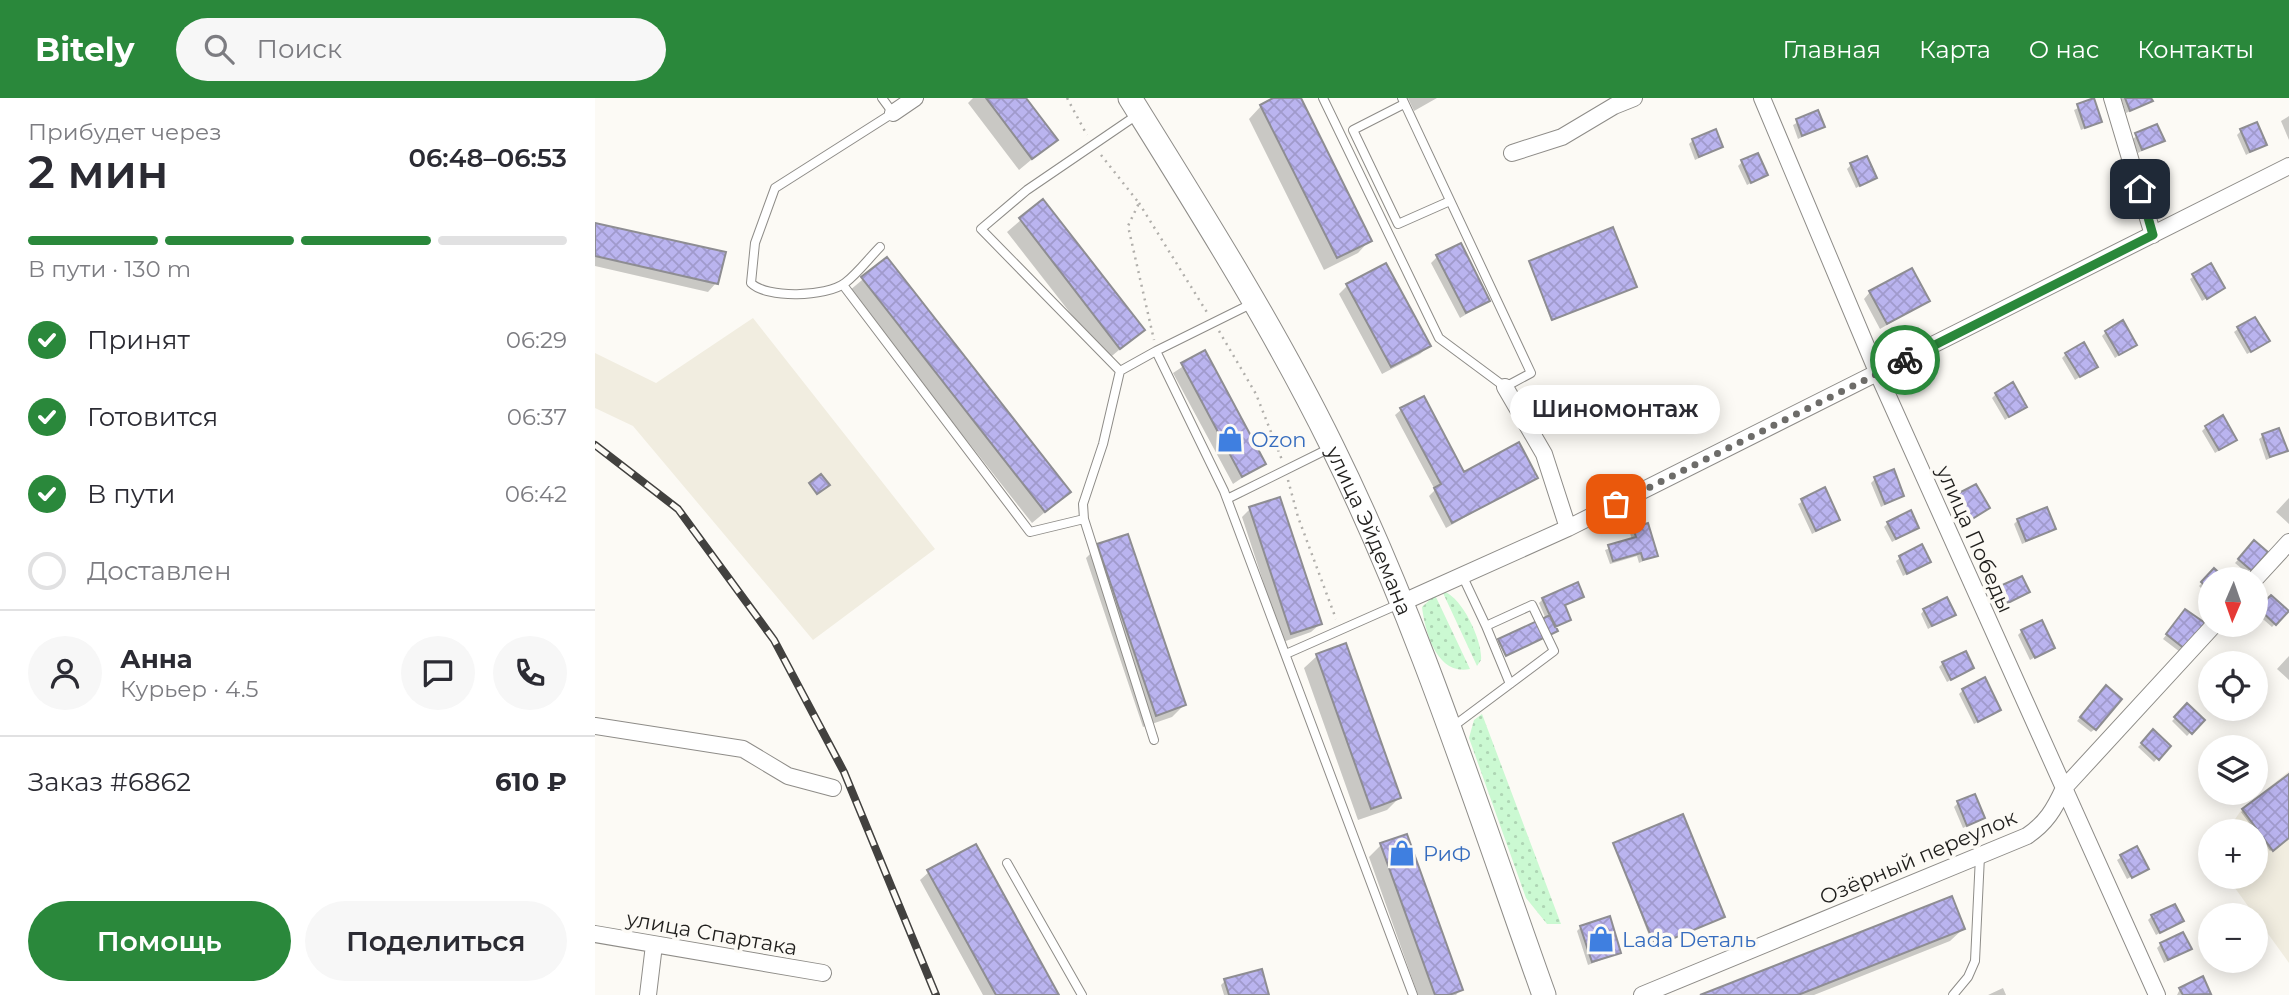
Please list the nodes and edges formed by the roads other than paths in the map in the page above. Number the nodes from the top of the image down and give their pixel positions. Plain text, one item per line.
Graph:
1 (882, 98) edge
2 (915, 98) edge
3 (1323, 98) edge
4 (1634, 98) edge
5 (1762, 98) edge
6 (2112, 98) edge
7 (1403, 101) edge
8 (1134, 106) edge
9 (893, 113) junction
10 (1512, 153) dead end
11 (2289, 166) edge
12 (1450, 201) junction
13 (2153, 235) junction
14 (880, 247) dead end
15 (843, 285) junction
16 (1255, 302) junction
17 (1156, 351) junction
18 (1120, 371) junction
19 (1878, 374) junction
20 (1505, 387) junction
21 (1333, 447) junction
22 (1227, 499) junction
23 (1084, 519) junction
24 (1568, 528) junction
25 (2289, 542) edge
26 (2266, 567) edge
27 (1462, 575) junction
28 (1401, 603) junction
29 (1486, 626) junction
30 (2203, 637) edge
31 (1286, 654) junction
32 (1510, 684) junction
33 (595, 726) edge
34 (1449, 730) junction
35 (1154, 740) dead end
36 (833, 788) dead end
37 (2064, 788) junction
38 (1980, 856) junction
39 (1007, 863) dead end
40 (595, 934) edge
41 (655, 944) junction
42 (823, 973) dead end
43 (648, 995) edge
44 (1083, 995) edge
45 (1413, 995) edge
46 (1544, 995) edge
47 (1642, 995) edge
48 (1952, 995) edge
49 (2157, 995) edge

1 - 9 lane
2 - 9 street
3 - 20 lane
4 - 10 street
5 - 19 street, улица Победы
6 - 13 street
7 - 12 lane
7 - 12 lane
8 - 16 main road, улица Эйдемана
8 - 18 lane
9 - 15 lane
11 - 13 street
12 - 20 lane
13 - 19 street
14 - 15 lane
15 - 23 lane
16 - 17 lane
16 - 21 main road, улица Эйдемана
17 - 18 lane
17 - 22 lane
18 - 23 lane
19 - 24 street
19 - 37 street, улица Победы
20 - 24 street
21 - 22 lane
21 - 28 main road, улица Эйдемана
22 - 31 lane
23 - 35 lane
24 - 27 street
25 - 26 street
27 - 28 street
27 - 29 lane
28 - 31 lane
28 - 34 main road, улица Эйдемана
29 - 32 lane
29 - 32 lane
30 - 37 street, Озёрный переулок
31 - 45 lane
32 - 34 lane
33 - 36 street
34 - 46 main road, улица Эйдемана
37 - 38 street, Озёрный переулок
37 - 49 street, улица Победы
38 - 47 street, Озёрный переулок
38 - 48 lane
39 - 44 lane
40 - 41 street, улица Спартака
41 - 42 street, улица Спартака
41 - 43 street

